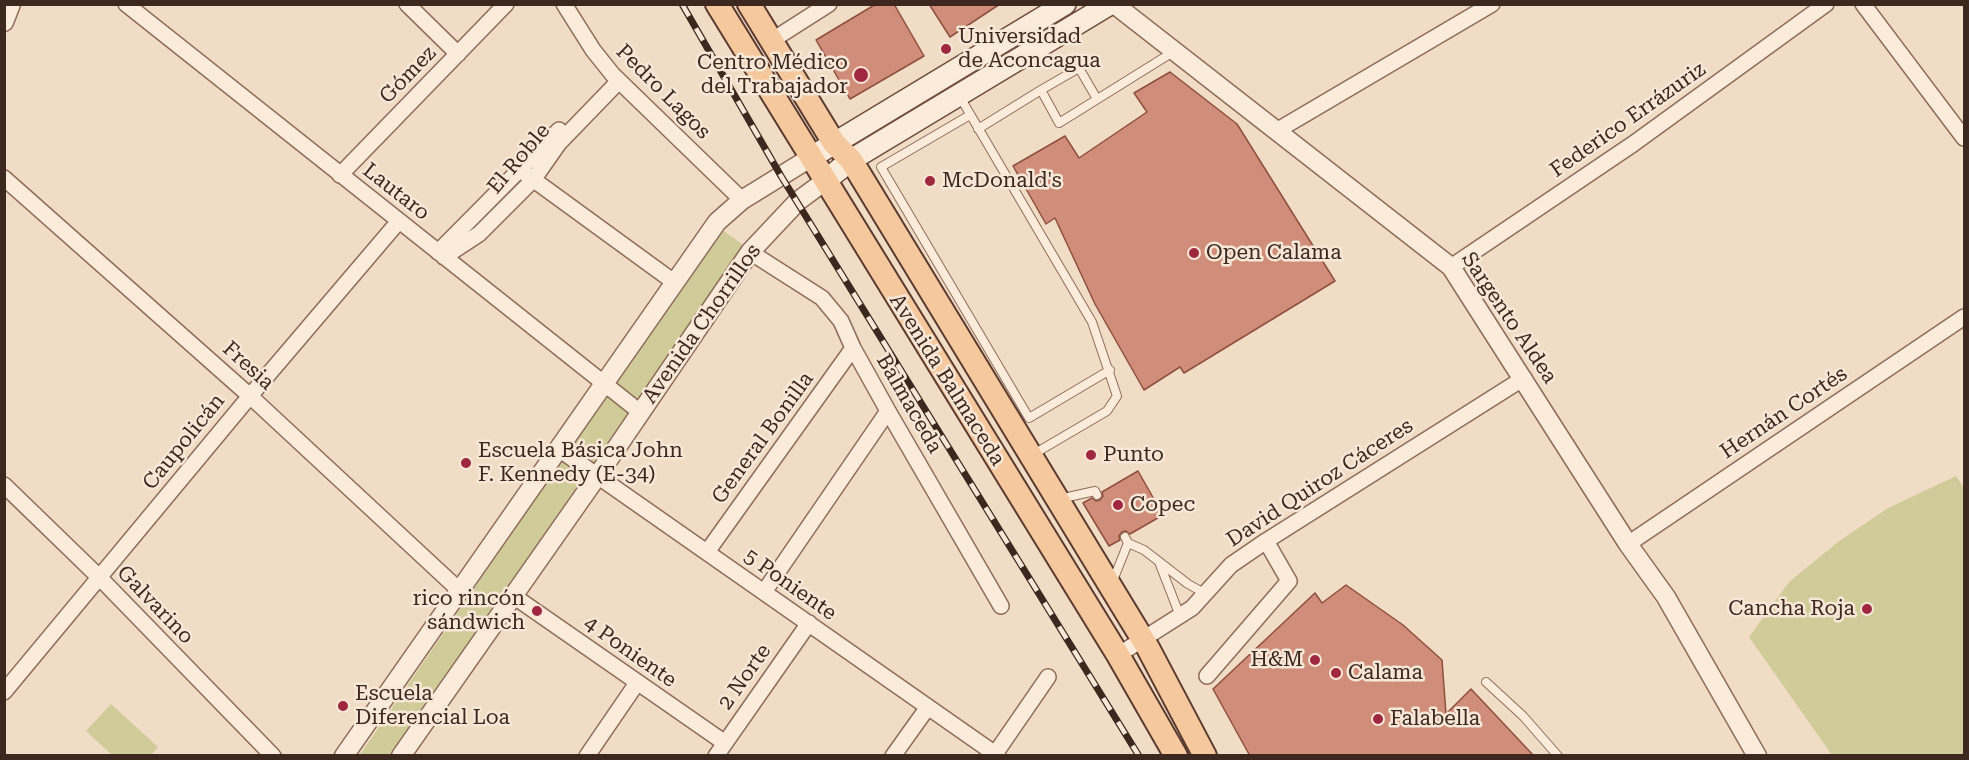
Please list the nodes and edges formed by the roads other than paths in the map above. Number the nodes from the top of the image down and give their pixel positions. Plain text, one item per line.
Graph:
1 (11, 4) edge
2 (126, 4) edge
3 (407, 4) edge
4 (506, 4) edge
5 (564, 4) edge
6 (717, 4) edge
7 (749, 4) edge
8 (829, 4) edge
9 (1065, 4) edge
10 (1112, 4) edge
11 (1492, 4) edge
12 (1827, 4) edge
13 (1863, 4) edge
14 (4, 22) edge
15 (771, 41) junction
16 (1175, 51) junction
17 (458, 54) junction
18 (616, 78) junction
19 (1041, 90) junction
20 (959, 96) junction
21 (1097, 99) junction
22 (970, 115) junction
23 (978, 129) junction
24 (1278, 130) junction
25 (1965, 138) edge
26 (834, 143) junction
27 (810, 158) junction
28 (851, 160) junction
29 (520, 170) junction
30 (340, 175) junction
31 (4, 178) edge
32 (534, 180) junction
33 (825, 181) junction
34 (742, 200) junction
35 (399, 221) junction
36 (750, 252) junction
37 (441, 254) junction
38 (1451, 267) junction
39 (674, 282) junction
40 (1965, 317) edge
41 (853, 348) junction
42 (1110, 370) junction
43 (1524, 378) junction
44 (604, 384) junction
45 (250, 396) junction
46 (888, 411) junction
47 (640, 412) junction
48 (559, 448) junction
49 (1031, 455) junction
50 (597, 475) junction
51 (4, 485) edge
52 (1097, 495) dead end
53 (1057, 499) junction
54 (1266, 541) junction
55 (1628, 544) junction
56 (707, 552) junction
57 (1158, 561) junction
58 (100, 578) junction
59 (1111, 587) junction
60 (459, 590) junction
61 (764, 592) junction
62 (1206, 594) junction
63 (512, 596) junction
64 (1001, 606) dead end
65 (1180, 616) junction
66 (809, 623) junction
67 (1142, 638) junction
68 (1118, 655) junction
69 (1206, 676) dead end
70 (1048, 677) dead end
71 (1486, 682) dead end
72 (637, 683) junction
73 (4, 692) edge
74 (928, 707) junction
75 (721, 749) edge
76 (996, 755) edge
77 (273, 756) edge
78 (344, 756) edge
79 (401, 756) edge
80 (587, 756) edge
81 (893, 756) edge
82 (1176, 756) edge
83 (1205, 756) edge
84 (1558, 756) edge
85 (1757, 756) edge

1 - 14 street
2 - 30 street, Lautaro
3 - 17 street
4 - 17 street, Gómez
5 - 18 street, Pedro Lagos
6 - 27 main road, Avenida Balmaceda
7 - 15 main road, Avenida Balmaceda
8 - 15 street
9 - 26 main road
10 - 16 street, Sargento Aldea
10 - 20 main road, Avenida Chorrillos
11 - 24 street
12 - 38 street, Federico Errázuriz
13 - 25 street
15 - 26 main road, Avenida Balmaceda
16 - 21 lane
16 - 24 street, Sargento Aldea
17 - 30 street, Gómez
18 - 29 street, El Roble
18 - 32 street, El Roble
18 - 34 street, Pedro Lagos
19 - 21 lane
19 - 21 lane
19 - 23 lane
20 - 22 lane
20 - 28 main road, Avenida Chorrillos
22 - 23 lane
22 - 42 lane
23 - 42 lane
24 - 38 street, Sargento Aldea
26 - 27 main road
26 - 28 main road, Avenida Balmaceda
27 - 33 main road, Avenida Balmaceda
27 - 34 street
28 - 33 main road, Avenida Chorrillos
28 - 49 main road, Avenida Balmaceda
29 - 32 street
29 - 37 street, El Roble
30 - 35 street, Lautaro
31 - 45 street, Fresia
32 - 37 street, El Roble
32 - 39 street
33 - 36 street, Avenida Chorrillos
33 - 68 main road, Avenida Balmaceda
34 - 39 street
35 - 37 street, Lautaro
35 - 45 street, Caupolicán
36 - 41 street, Balmaceda
36 - 47 street, Avenida Chorrillos
37 - 44 street, Lautaro
38 - 43 street, Sargento Aldea
39 - 44 street
40 - 55 street, Hernán Cortés
41 - 46 street, Balmaceda
41 - 56 street, General Bonilla
42 - 49 lane
43 - 54 street, David Quiroz Cáceres
43 - 55 street, Sargento Aldea
44 - 47 street, Lautaro
44 - 48 street
45 - 58 street, Caupolicán
45 - 60 street, Fresia
46 - 61 street
46 - 64 street, Balmaceda
47 - 50 street, Avenida Chorrillos
48 - 50 street, 5 Poniente
48 - 60 street
49 - 53 main road, Avenida Balmaceda
50 - 56 street, 5 Poniente
50 - 63 street, Avenida Chorrillos
51 - 58 street, Galvarino
52 - 53 lane
53 - 59 main road, Avenida Balmaceda
54 - 62 street, David Quiroz Cáceres
54 - 69 street
55 - 85 street, Sargento Aldea
56 - 61 street, 5 Poniente
57 - 59 lane
57 - 62 lane
57 - 65 lane
58 - 73 street, Caupolicán
58 - 77 street, Galvarino
59 - 67 main road, Avenida Balmaceda
60 - 78 street
61 - 66 street, 5 Poniente
62 - 65 street, David Quiroz Cáceres
63 - 72 street, 4 Poniente
63 - 79 street, Avenida Chorrillos
65 - 67 street, David Quiroz Cáceres
66 - 74 street, 5 Poniente
66 - 75 street, 2 Norte
67 - 68 street, David Quiroz Cáceres
67 - 83 main road, Avenida Balmaceda
68 - 82 main road, Avenida Balmaceda
70 - 76 street
71 - 84 lane
72 - 75 street, 4 Poniente
72 - 80 street
74 - 76 street, 5 Poniente
74 - 81 street

